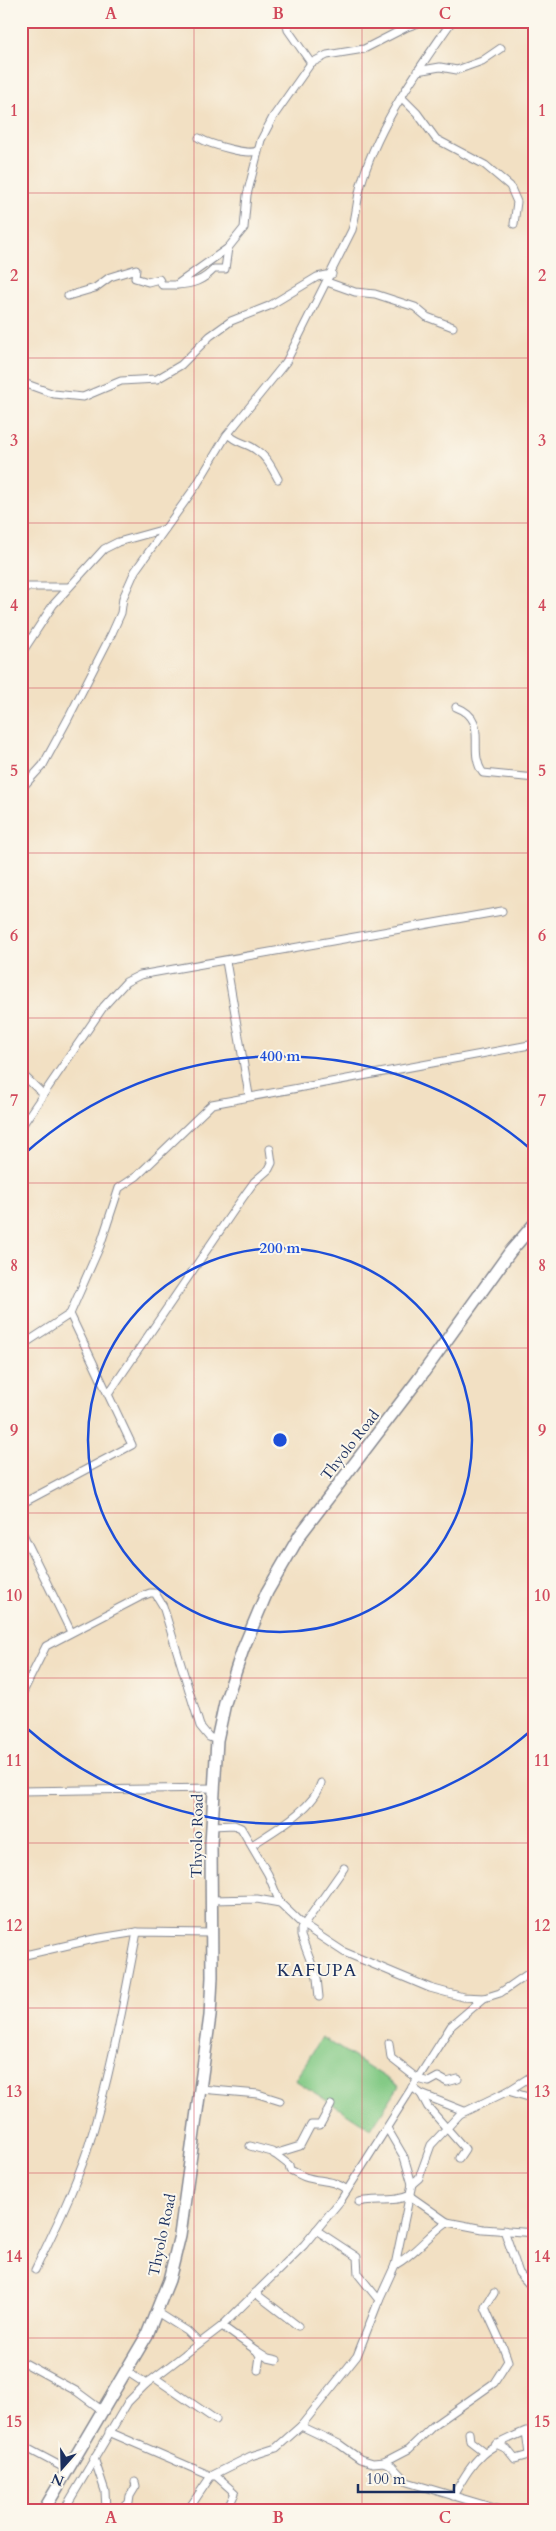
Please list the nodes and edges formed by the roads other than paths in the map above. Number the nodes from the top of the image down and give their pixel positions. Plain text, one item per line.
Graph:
1 (199, 21) edge
2 (272, 21) edge
3 (286, 21) edge
4 (424, 21) edge
5 (452, 21) edge
6 (501, 48) dead end
7 (311, 64) junction
8 (417, 71) junction
9 (401, 97) junction
10 (199, 138) dead end
11 (258, 150) junction
12 (514, 224) dead end
13 (228, 248) junction
14 (332, 274) junction
15 (327, 282) junction
16 (176, 285) junction
17 (68, 296) dead end
18 (453, 327) dead end
19 (21, 382) edge
20 (228, 434) junction
21 (278, 479) dead end
22 (165, 528) junction
23 (21, 587) edge
24 (68, 587) junction
25 (21, 654) edge
26 (456, 707) dead end
27 (535, 778) edge
28 (21, 789) edge
29 (502, 911) dead end
30 (226, 961) junction
31 (535, 1044) edge
32 (21, 1073) edge
33 (43, 1094) junction
34 (249, 1095) junction
35 (21, 1127) edge
36 (270, 1149) dead end
37 (535, 1223) edge
38 (70, 1314) junction
39 (21, 1346) edge
40 (109, 1393) junction
41 (21, 1504) edge
42 (21, 1530) edge
43 (71, 1632) junction
44 (21, 1696) edge
45 (217, 1740) junction
46 (321, 1784) dead end
47 (213, 1788) junction
48 (21, 1791) edge
49 (212, 1826) junction
50 (252, 1845) junction
51 (344, 1868) dead end
52 (212, 1900) junction
53 (280, 1903) junction
54 (303, 1925) junction
55 (137, 1932) junction
56 (212, 1933) junction
57 (21, 1956) edge
58 (535, 1969) edge
59 (318, 1996) dead end
60 (484, 1998) junction
61 (389, 2043) dead end
62 (535, 2074) edge
63 (418, 2079) junction
64 (458, 2079) dead end
65 (412, 2087) junction
66 (201, 2088) junction
67 (508, 2091) junction
68 (421, 2094) junction
69 (535, 2099) edge
70 (280, 2101) dead end
71 (331, 2105) dead end
72 (464, 2111) junction
73 (447, 2126) junction
74 (387, 2128) junction
75 (250, 2146) dead end
76 (274, 2154) junction
77 (460, 2158) dead end
78 (412, 2184) junction
79 (347, 2190) junction
80 (410, 2196) junction
81 (359, 2202) dead end
82 (447, 2222) junction
83 (316, 2230) junction
84 (504, 2230) junction
85 (535, 2233) edge
86 (394, 2265) junction
87 (36, 2270) dead end
88 (535, 2291) edge
89 (255, 2293) junction
90 (494, 2294) dead end
91 (379, 2300) junction
92 (157, 2312) junction
93 (222, 2326) junction
94 (298, 2326) dead end
95 (199, 2343) junction
96 (257, 2351) junction
97 (277, 2360) dead end
98 (21, 2361) edge
99 (258, 2370) dead end
100 (126, 2371) junction
101 (155, 2378) junction
102 (146, 2384) junction
103 (103, 2411) junction
104 (216, 2420) dead end
105 (301, 2426) junction
106 (109, 2432) junction
107 (469, 2433) dead end
108 (496, 2444) junction
109 (21, 2445) edge
110 (483, 2452) junction
111 (94, 2458) junction
112 (384, 2462) junction
113 (68, 2470) junction
114 (211, 2476) junction
115 (135, 2482) dead end
116 (453, 2496) junction
117 (44, 2510) edge
118 (64, 2510) edge
119 (106, 2510) edge
120 (121, 2510) edge
121 (188, 2510) edge
122 (227, 2510) edge
123 (501, 2510) edge

1 - 2 street
3 - 7 street
4 - 7 street
5 - 8 street
6 - 8 street
7 - 11 street
8 - 9 street
9 - 12 street
9 - 14 street
10 - 11 street
11 - 13 street
13 - 16 street
13 - 16 street
14 - 15 street
14 - 19 street
15 - 18 street
15 - 20 street
16 - 17 street
20 - 21 street
20 - 22 street
22 - 24 street
22 - 28 street
23 - 24 street
24 - 25 street
26 - 27 street
29 - 30 street
30 - 33 street
30 - 34 street
31 - 34 street
32 - 33 street
33 - 35 street
34 - 38 street
36 - 40 street
37 - 45 highway, Thyolo Road
38 - 39 street
38 - 40 street
40 - 41 street
42 - 43 street
43 - 44 street
43 - 45 street
45 - 47 highway, Thyolo Road
46 - 50 street
47 - 48 street
47 - 49 highway, Thyolo Road
49 - 50 street
49 - 52 highway, Thyolo Road
50 - 53 street
51 - 54 street
52 - 53 street
52 - 56 highway, Thyolo Road
53 - 54 street
54 - 59 street
54 - 60 street
55 - 56 street
55 - 57 street
55 - 87 street
56 - 66 highway, Thyolo Road
58 - 60 street
60 - 63 street
61 - 63 street
62 - 67 street
63 - 64 street
63 - 65 street
65 - 68 street
65 - 74 street
66 - 70 street
66 - 92 highway, Thyolo Road
67 - 69 street
67 - 72 street
68 - 72 street
68 - 73 street
71 - 76 street
72 - 73 street
73 - 77 street
73 - 78 street
74 - 78 street
74 - 79 street
75 - 76 street
76 - 79 street
78 - 80 street
79 - 83 street
80 - 81 street
80 - 82 street
80 - 86 street
82 - 84 street
82 - 86 street
83 - 89 street
83 - 91 street
84 - 85 street
84 - 88 street
86 - 91 street
89 - 93 street
89 - 94 street
90 - 112 street
91 - 105 street
92 - 95 street
92 - 100 highway, Thyolo Road
93 - 95 street
93 - 96 street
95 - 101 street
96 - 97 street
96 - 99 street
98 - 103 street
100 - 102 street
100 - 103 highway, Thyolo Road
101 - 102 street
101 - 104 street
102 - 106 street
103 - 113 highway, Thyolo Road
105 - 112 street
105 - 114 street
106 - 111 street
106 - 114 street
107 - 110 street
108 - 108 street
108 - 110 street
109 - 113 street
110 - 116 street
111 - 118 street
111 - 119 street
112 - 116 street
113 - 117 highway, Thyolo Road
114 - 121 street
114 - 122 street
115 - 120 street
116 - 123 street

